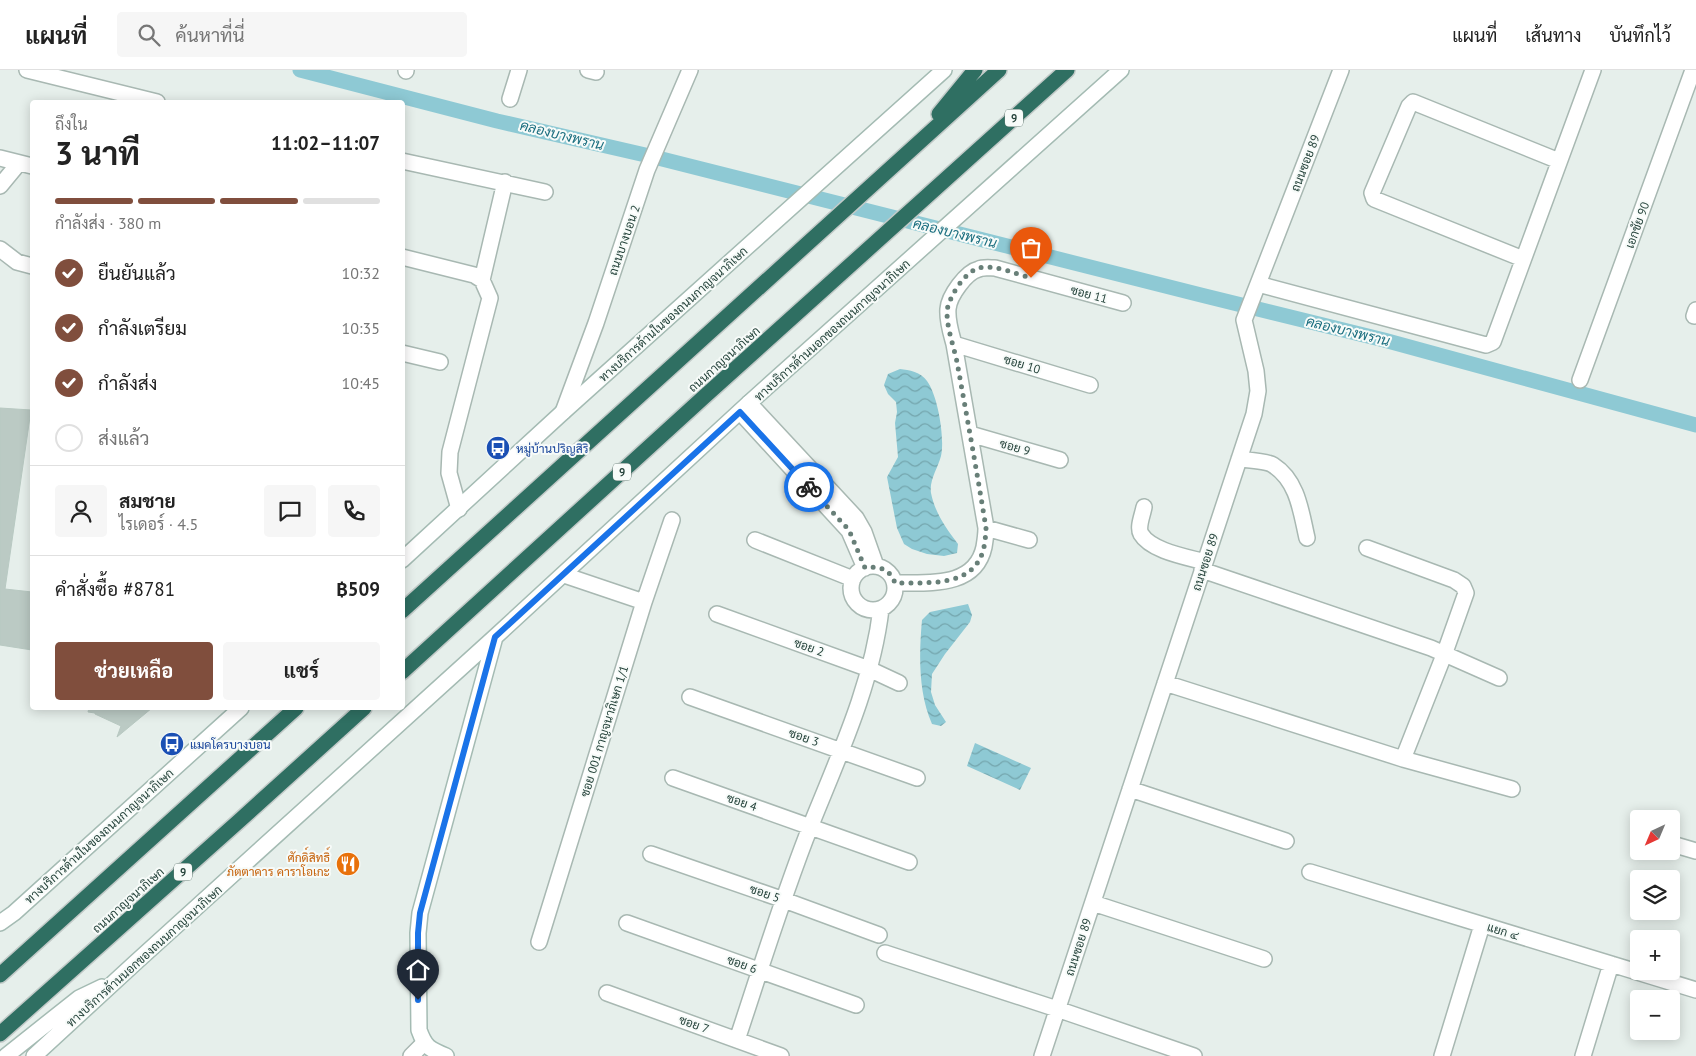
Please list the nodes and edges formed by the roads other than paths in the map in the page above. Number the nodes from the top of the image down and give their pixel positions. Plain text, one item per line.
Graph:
1 (28, 70) edge
2 (519, 70) edge
3 (690, 70) edge
4 (944, 70) edge
5 (975, 70) edge
6 (999, 70) edge
7 (1067, 70) edge
8 (1121, 70) edge
9 (1341, 70) edge
10 (1593, 70) edge
11 (1693, 70) edge
12 (510, 98) dead end
13 (149, 100) edge
14 (904, 155) junction
15 (0, 158) edge
16 (1559, 161) junction
17 (405, 162) edge
18 (26, 164) edge
19 (505, 182) junction
20 (0, 186) edge
21 (545, 192) dead end
22 (0, 249) edge
23 (405, 257) edge
24 (1523, 259) junction
25 (30, 265) edge
26 (482, 280) junction
27 (1257, 286) junction
28 (1123, 303) dead end
29 (954, 344) junction
30 (405, 354) edge
31 (440, 362) dead end
32 (1580, 380) dead end
33 (1090, 385) dead end
34 (744, 408) junction
35 (563, 412) junction
36 (970, 434) junction
37 (1239, 459) junction
38 (1060, 460) dead end
39 (1144, 507) dead end
40 (459, 509) junction
41 (672, 520) dead end
42 (986, 528) junction
43 (1307, 538) dead end
44 (755, 540) dead end
45 (1029, 540) dead end
46 (1367, 548) dead end
47 (405, 557) edge
48 (1204, 566) junction
49 (870, 567) junction
50 (564, 575) junction
51 (853, 579) junction
52 (895, 583) junction
53 (644, 602) junction
54 (405, 608) edge
55 (881, 609) junction
56 (717, 614) dead end
57 (495, 637) junction
58 (1444, 655) junction
59 (405, 669) edge
60 (869, 669) junction
61 (1499, 678) dead end
62 (899, 683) dead end
63 (1165, 683) junction
64 (690, 697) dead end
65 (239, 710) edge
66 (294, 710) edge
67 (362, 710) edge
68 (843, 751) junction
69 (1403, 759) junction
70 (673, 778) dead end
71 (917, 778) dead end
72 (1130, 789) junction
73 (1512, 789) dead end
74 (811, 826) junction
75 (1286, 841) dead end
76 (1680, 846) edge
77 (1696, 851) edge
78 (651, 854) dead end
79 (909, 862) dead end
80 (1310, 872) dead end
81 (784, 900) junction
82 (1092, 903) junction
83 (14, 912) junction
84 (0, 923) edge
85 (628, 923) dead end
86 (1482, 925) junction
87 (0, 929) edge
88 (879, 935) dead end
89 (539, 942) dead end
90 (885, 952) dead end
91 (1264, 959) dead end
92 (1611, 964) junction
93 (760, 970) junction
94 (0, 975) edge
95 (117, 980) junction
96 (1696, 990) edge
97 (607, 992) dead end
98 (856, 1005) dead end
99 (1058, 1009) junction
100 (0, 1034) edge
101 (737, 1040) junction
102 (424, 1043) junction
103 (6, 1056) edge
104 (34, 1056) edge
105 (411, 1056) edge
106 (446, 1056) edge
107 (781, 1056) edge
108 (1042, 1056) edge
109 (1194, 1056) edge
110 (1442, 1056) edge
111 (1583, 1056) edge

1 - 13 street
2 - 12 street
3 - 35 street, ถนนบางบอน 2
4 - 35 street, ทางบริการด้านในของถนนกาญจนาภิเษก
5 - 14 highway
6 - 14 highway
7 - 59 highway, ถนนกาญจนาภิเษก / 9
8 - 34 street, ทางบริการด้านนอกของถนนกาญจนาภิเษก
9 - 27 street, ถนนซอย 89
10 - 16 street
11 - 32 street, เอกชัย 90
14 - 54 highway
15 - 18 street
16 - 24 street
16 - 24 street
17 - 19 street
18 - 20 street
19 - 21 street
19 - 26 street
22 - 25 street
23 - 26 street
24 - 27 street
26 - 40 street
27 - 37 street, ถนนซอย 89
28 - 29 street, ซอย 11
29 - 33 street, ซอย 10
29 - 36 street, ซอย 11
30 - 31 street
34 - 49 street
34 - 50 street, ทางบริการด้านนอกของถนนกาญจนาภิเษก
35 - 40 street, ทางบริการด้านในของถนนกาญจนาภิเษก
36 - 38 street, ซอย 9
36 - 42 street, ซอย 11
37 - 43 street
37 - 48 street, ถนนซอย 89
39 - 48 street
40 - 47 street, ทางบริการด้านในของถนนกาญจนาภิเษก
41 - 53 street, ซอย 001 กาญจนาภิเษก 1/1
42 - 45 street
42 - 52 street, ซอย 11
44 - 51 street
46 - 58 street
48 - 58 street
48 - 63 street, ถนนซอย 89
49 - 51 street
49 - 52 street
50 - 53 street
50 - 57 street, ทางบริการด้านนอกของถนนกาญจนาภิเษก
51 - 55 street
52 - 55 street
53 - 89 street, ซอย 001 กาญจนาภิเษก 1/1
55 - 60 street
56 - 60 street, ซอย 2
57 - 95 street, ทางบริการด้านนอกของถนนกาญจนาภิเษก
57 - 102 street
58 - 61 street
58 - 69 street
60 - 62 street, ซอย 2
60 - 68 street
63 - 69 street
63 - 72 street, ถนนซอย 89
64 - 68 street, ซอย 3
65 - 83 street, ทางบริการด้านในของถนนกาญจนาภิเษก
66 - 94 highway
67 - 100 highway, ถนนกาญจนาภิเษก / 9
68 - 71 street, ซอย 3
68 - 74 street
69 - 73 street
70 - 74 street, ซอย 4
72 - 75 street
72 - 82 street, ถนนซอย 89
74 - 79 street, ซอย 4
74 - 81 street
76 - 77 street
78 - 81 street, ซอย 5
80 - 86 street, แยก ๔
81 - 88 street, ซอย 5
81 - 93 street
82 - 91 street
82 - 99 street, ถนนซอย 89
83 - 84 street, ทางบริการด้านในของถนนกาญจนาภิเษก
83 - 87 street
85 - 93 street, ซอย 6
86 - 92 street, แยก ๔
86 - 110 street
90 - 99 street
92 - 96 street, แยก ๔
92 - 111 street
93 - 98 street, ซอย 6
93 - 101 street
95 - 103 street
95 - 104 street, ทางบริการด้านนอกของถนนกาญจนาภิเษก
97 - 101 street, ซอย 7
99 - 108 street, ถนนซอย 89
99 - 109 street
101 - 107 street, ซอย 7
102 - 105 street
102 - 106 street

